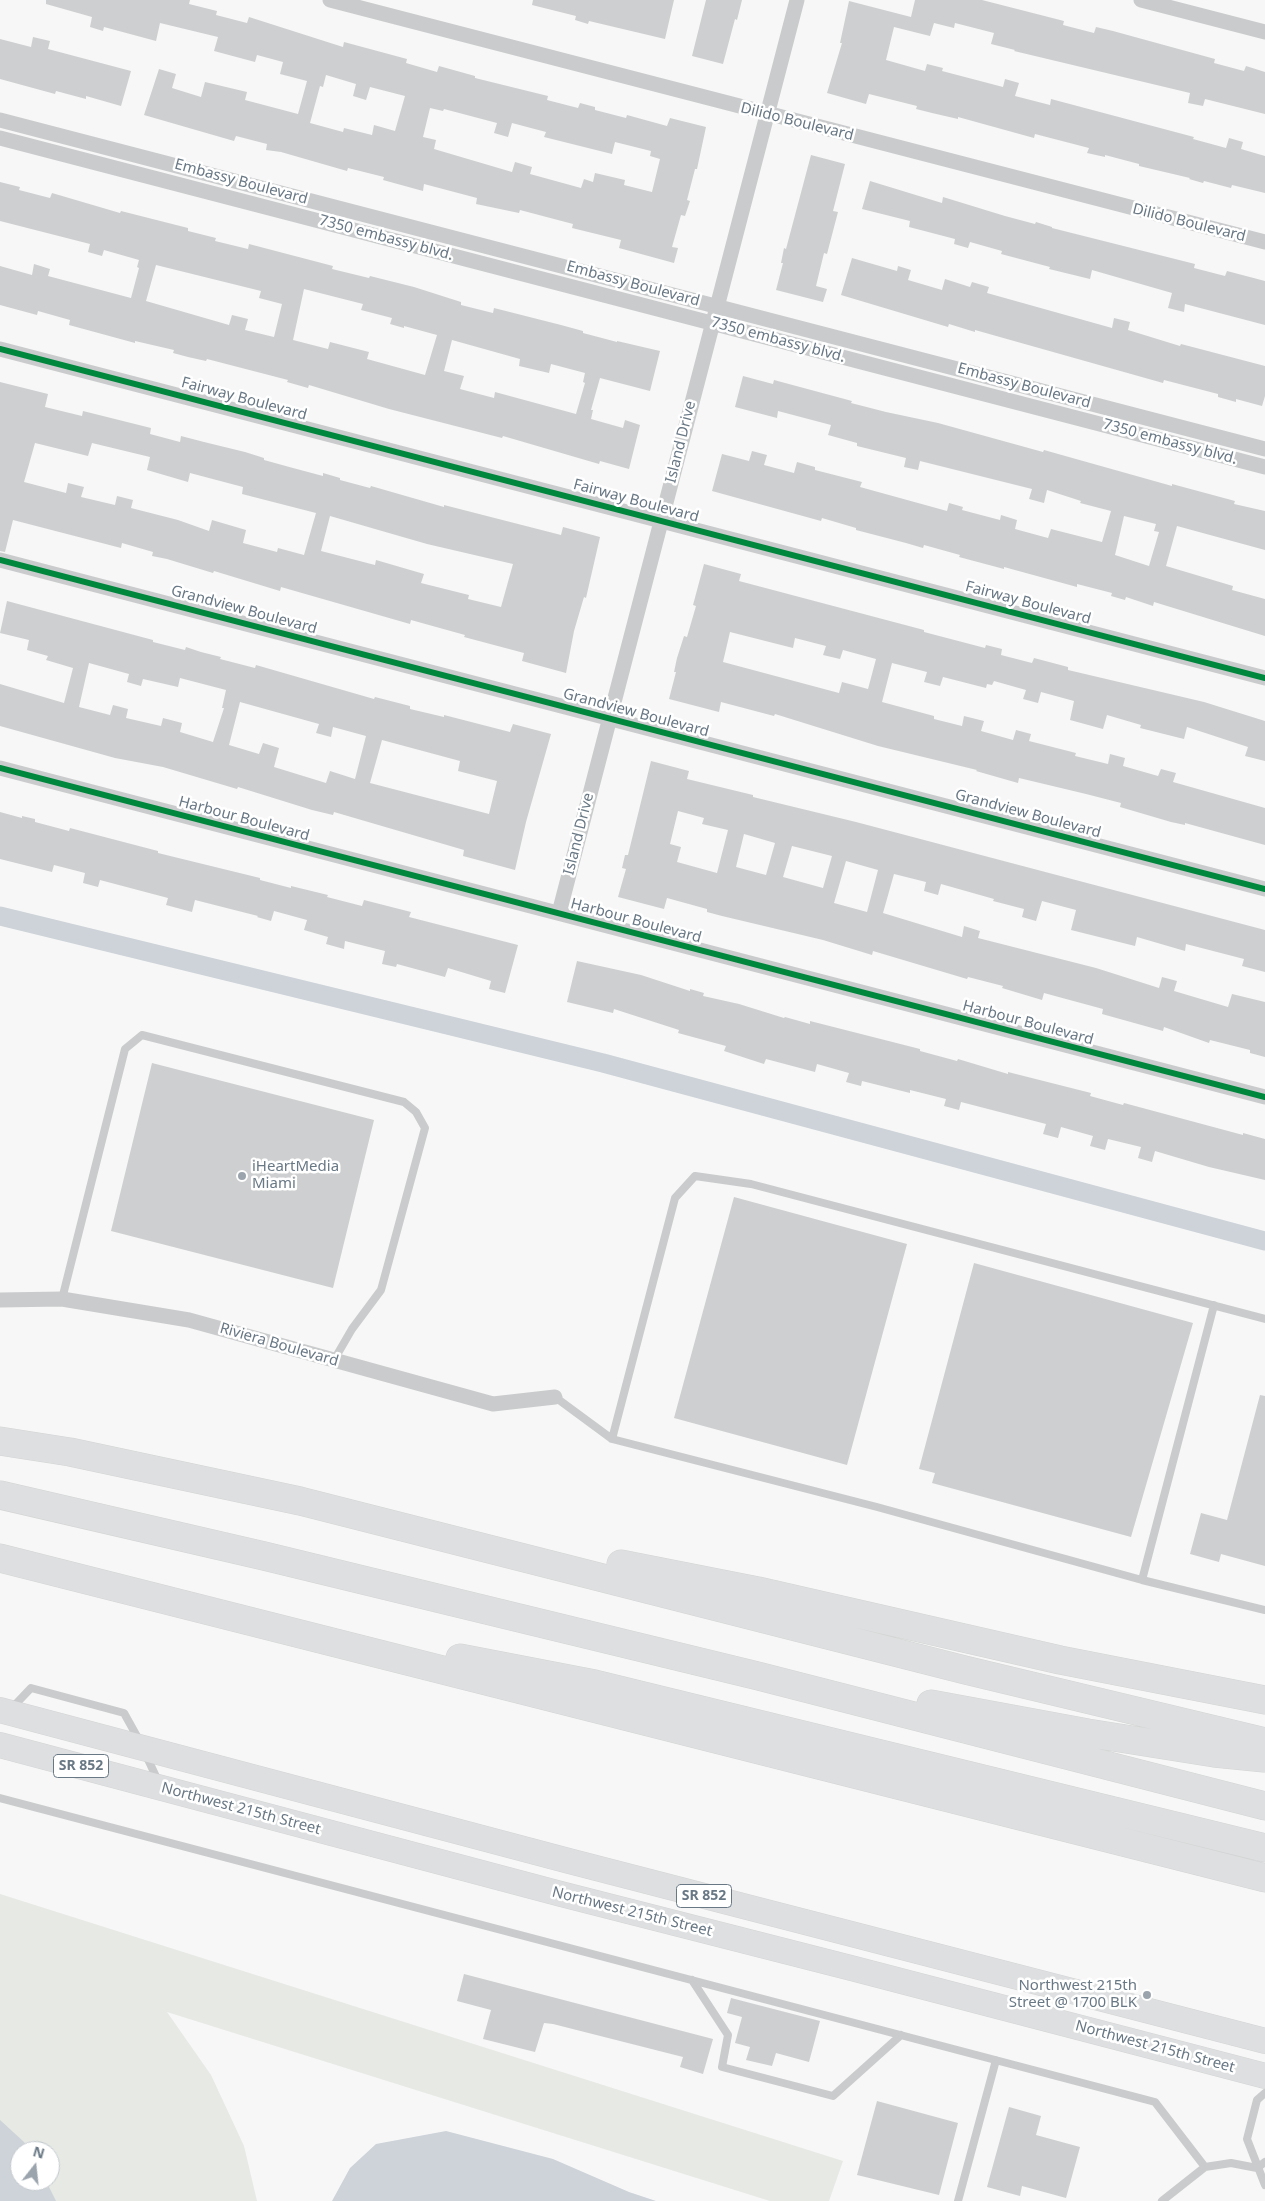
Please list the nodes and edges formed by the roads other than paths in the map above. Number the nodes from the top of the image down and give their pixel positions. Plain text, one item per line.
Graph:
1 (330, 0) edge
2 (796, 0) edge
3 (1141, 0) edge
4 (1265, 32) edge
5 (766, 114) junction
6 (0, 120) edge
7 (0, 138) edge
8 (1265, 242) edge
9 (716, 306) junction
10 (712, 323) junction
11 (0, 349) edge
12 (1265, 449) edge
13 (1265, 467) edge
14 (661, 521) junction
15 (0, 560) edge
16 (1265, 678) edge
17 (609, 719) junction
18 (0, 768) edge
19 (1265, 889) edge
20 (559, 914) junction
21 (1265, 1097) edge
22 (62, 1299) junction
23 (0, 1300) edge
24 (1214, 1305) junction
25 (1265, 1319) edge
26 (334, 1360) junction
27 (555, 1397) joint
28 (612, 1439) junction
29 (0, 1441) edge
30 (0, 1495) edge
31 (300, 1501) junction
32 (0, 1558) edge
33 (1142, 1580) junction
34 (1265, 1610) edge
35 (240, 1620) junction
36 (758, 1676) junction
37 (1265, 1700) edge
38 (3, 1714) edge
39 (1265, 1742) edge
40 (0, 1745) edge
41 (144, 1749) junction
42 (1265, 1758) edge
43 (161, 1788) junction
44 (0, 1798) edge
45 (1265, 1806) edge
46 (1265, 1848) edge
47 (1265, 1878) edge
48 (692, 1980) junction
49 (901, 2035) junction
50 (1265, 2040) edge
51 (996, 2060) junction
52 (1265, 2076) edge
53 (1265, 2093) edge
54 (1265, 2162) edge
55 (1205, 2167) junction
56 (1257, 2168) junction
57 (1265, 2185) edge
58 (958, 2201) edge
59 (1162, 2201) edge

1 - 5 street, Dilido Boulevard
2 - 5 street, Island Drive
3 - 4 street
5 - 8 street, Dilido Boulevard
5 - 9 street, Island Drive
6 - 9 street, Embassy Boulevard
7 - 10 street, 7350 embassy blvd.
9 - 10 street, Island Drive
9 - 12 street, Embassy Boulevard
10 - 13 street, 7350 embassy blvd.
10 - 14 street, Island Drive
11 - 14 street, Fairway Boulevard
14 - 16 street, Fairway Boulevard
14 - 17 street, Island Drive
15 - 17 street, Grandview Boulevard
17 - 19 street, Grandview Boulevard
17 - 20 street, Island Drive
18 - 20 street, Harbour Boulevard
20 - 21 street, Harbour Boulevard
22 - 23 street, Riviera Boulevard
22 - 26 street, Riviera Boulevard
22 - 26 lane
24 - 25 lane
24 - 28 lane
24 - 33 lane
26 - 27 street, Riviera Boulevard
27 - 28 lane
28 - 33 lane
29 - 31 highway
30 - 36 highway
31 - 37 highway
31 - 39 highway
32 - 35 highway
33 - 34 lane
35 - 46 highway
35 - 47 highway
36 - 42 highway
36 - 45 highway
38 - 41 main road, SR 852
40 - 43 main road, Northwest 215th Street / SR 852
41 - 43 lane
41 - 50 main road, SR 852
43 - 52 main road, Northwest 215th Street / SR 852
44 - 48 lane
48 - 49 lane
48 - 49 lane
49 - 51 lane
51 - 55 lane
51 - 58 lane
53 - 56 lane
54 - 56 lane
55 - 56 lane
55 - 59 lane
56 - 57 lane

